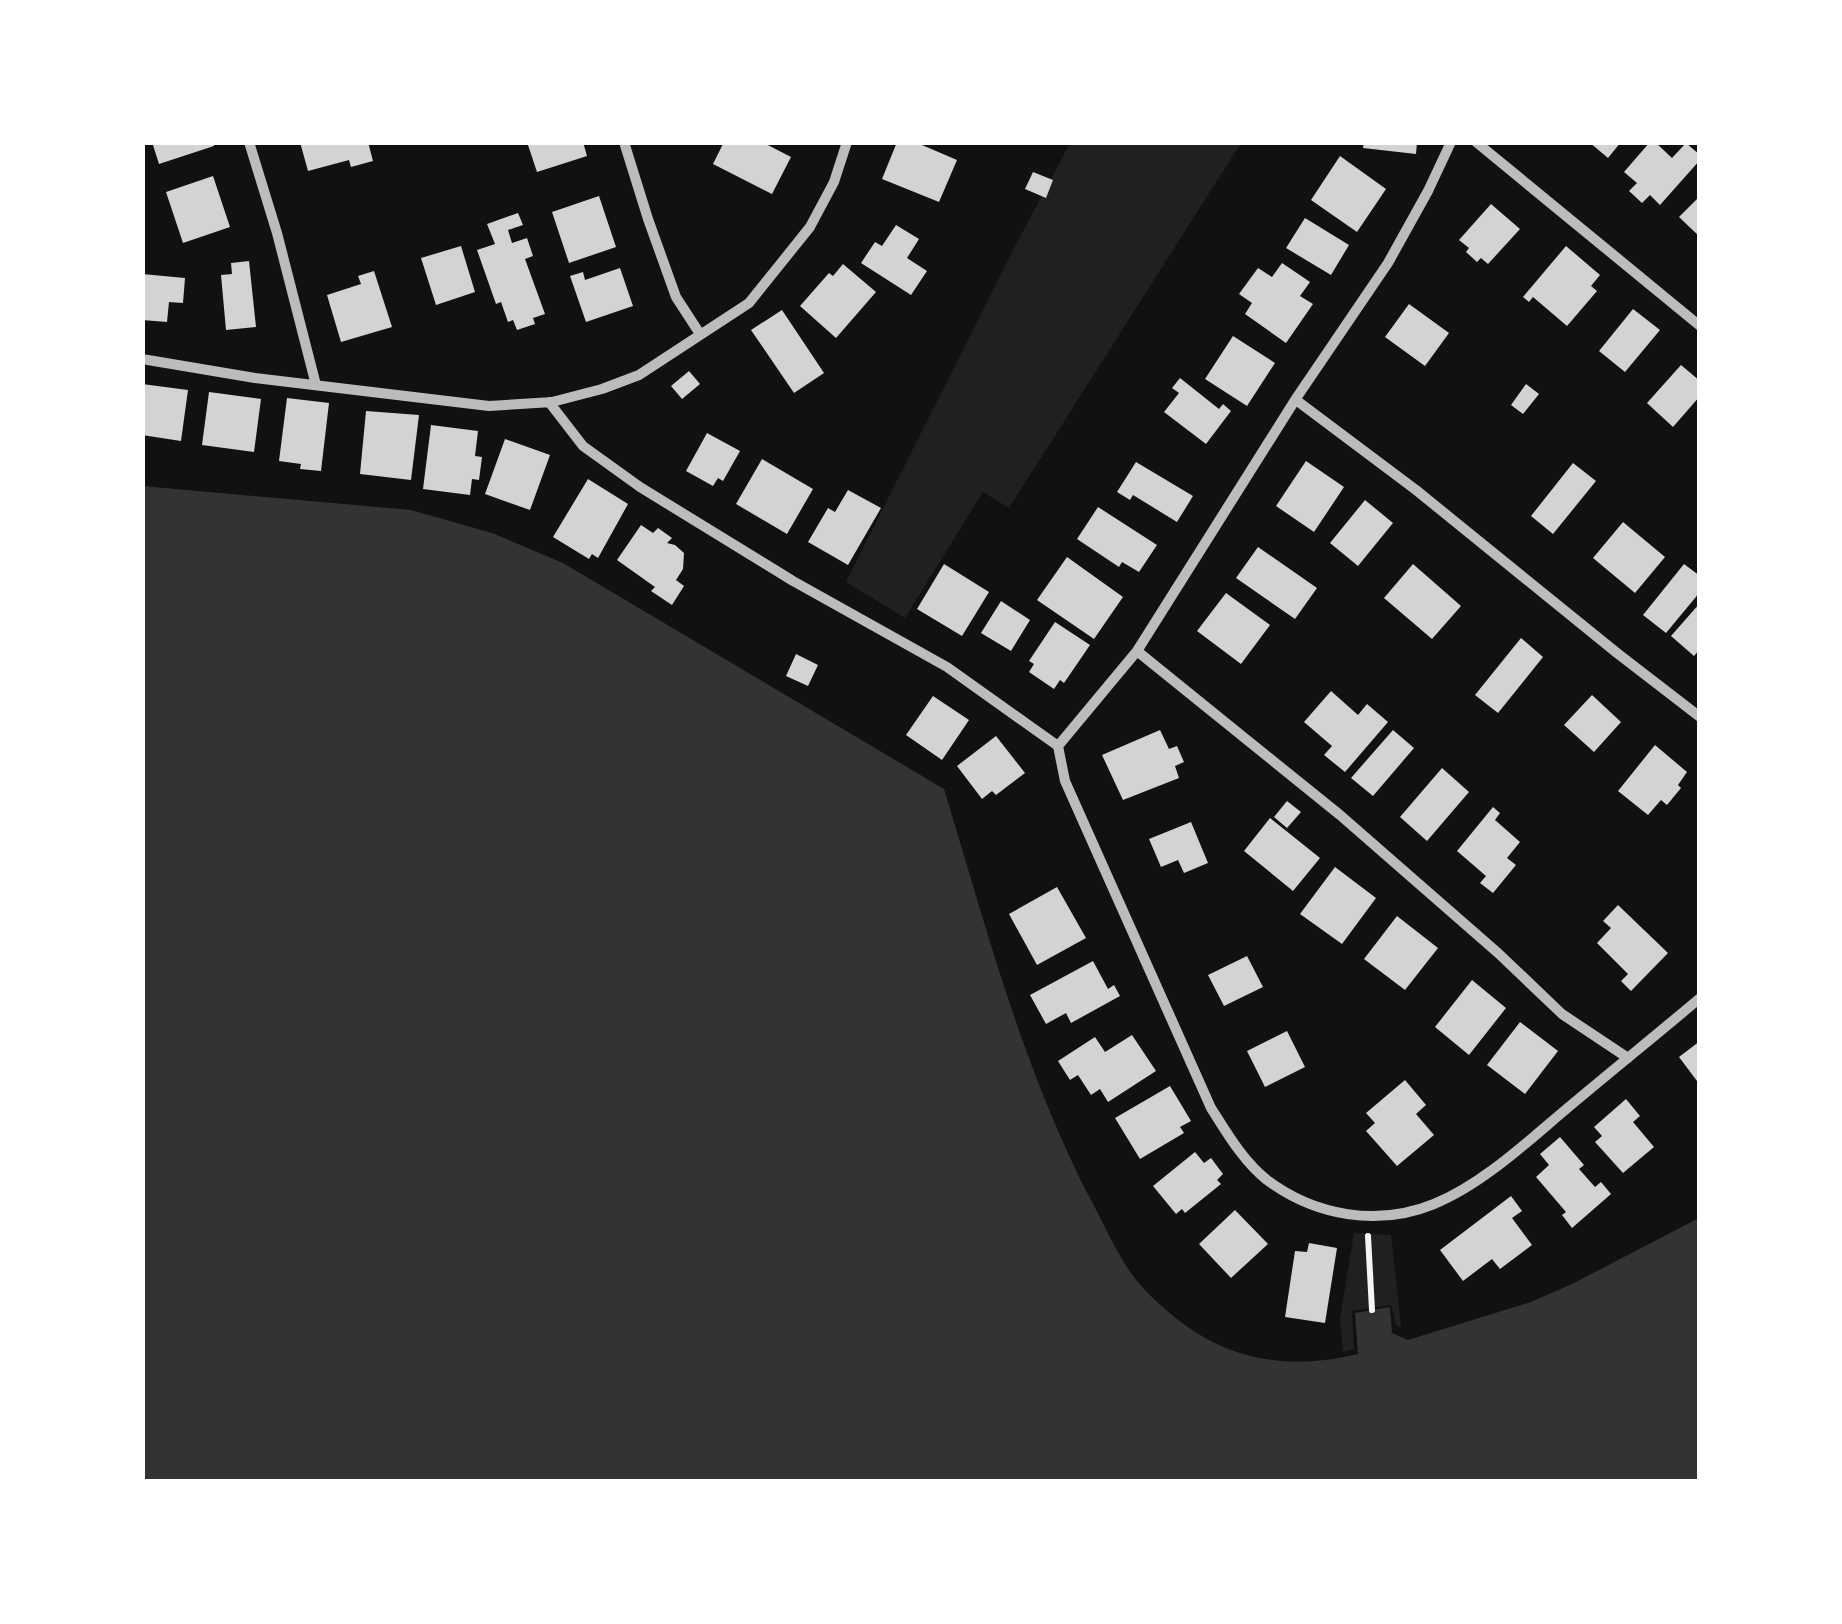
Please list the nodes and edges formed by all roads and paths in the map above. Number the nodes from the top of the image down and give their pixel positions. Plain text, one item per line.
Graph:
1 (248, 142) edge
2 (624, 142) edge
3 (847, 142) edge
4 (1451, 142) edge
5 (1476, 142) edge
6 (1700, 326) edge
7 (700, 334) junction
8 (142, 359) edge
9 (316, 385) junction
10 (1296, 400) junction
11 (549, 402) junction
12 (1136, 651) junction
13 (1700, 717) edge
14 (1058, 746) junction
15 (1700, 998) edge
16 (1628, 1058) junction
17 (1368, 1217) junction
18 (1372, 1310) dead end

1 - 9 street
2 - 7 street
3 - 7 street
4 - 10 street
5 - 6 street
7 - 11 street
8 - 9 street
9 - 11 street
10 - 12 street
10 - 13 street
11 - 14 street
12 - 14 street
12 - 16 street
14 - 17 street
15 - 16 street
16 - 17 street
17 - 18 path

